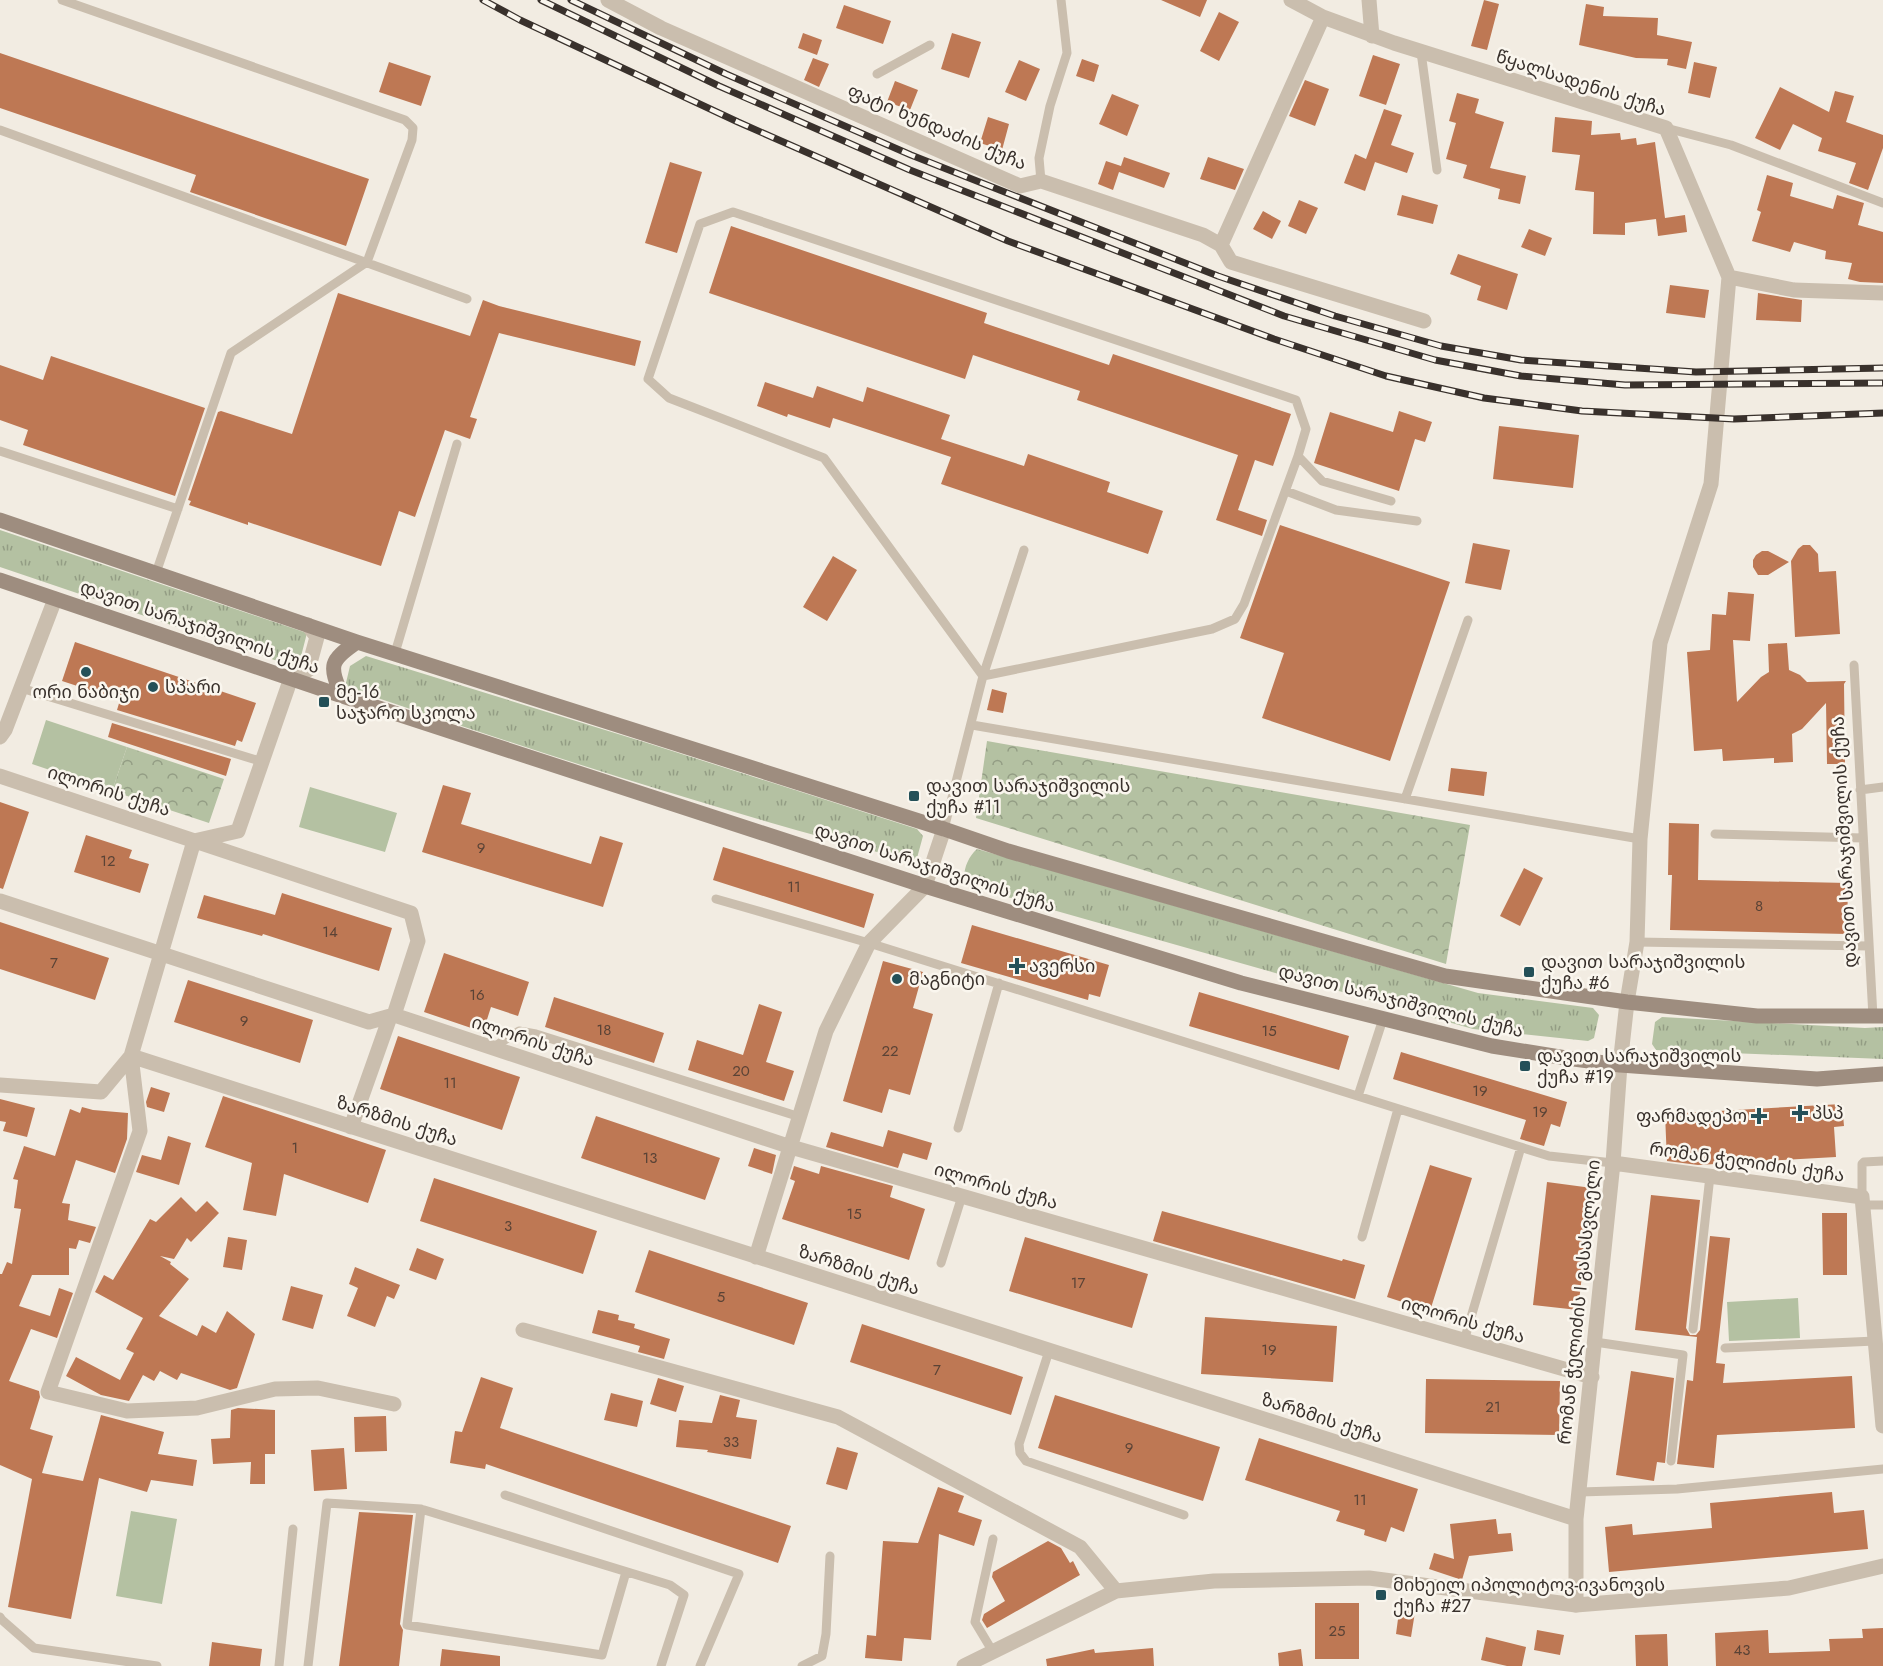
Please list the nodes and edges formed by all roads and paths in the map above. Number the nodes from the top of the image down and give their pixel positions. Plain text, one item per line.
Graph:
1 (62, 0) edge
2 (608, 0) edge
3 (1061, 0) edge
4 (1291, 0) edge
5 (1369, 0) edge
6 (1323, 18) junction
7 (1372, 36) junction
8 (930, 45) dead end
9 (1421, 52) junction
10 (877, 74) dead end
11 (1666, 128) junction
12 (0, 130) edge
13 (1437, 170) dead end
14 (1041, 182) junction
15 (1883, 203) edge
16 (1221, 245) junction
17 (367, 262) junction
18 (1729, 277) junction
19 (1883, 293) edge
20 (467, 298) dead end
21 (1424, 321) dead end
22 (457, 444) dead end
23 (0, 451) edge
24 (1298, 456) junction
25 (1286, 490) junction
26 (1391, 501) dead end
27 (178, 509) junction
28 (0, 520) edge
29 (1418, 521) dead end
30 (1024, 550) dead end
31 (156, 573) junction
32 (0, 580) edge
33 (55, 599) junction
34 (1468, 620) dead end
35 (308, 625) junction
36 (357, 642) junction
37 (395, 653) junction
38 (1854, 665) dead end
39 (983, 676) junction
40 (291, 678) junction
41 (21, 688) junction
42 (342, 696) junction
43 (972, 725) junction
44 (0, 737) edge
45 (263, 762) junction
46 (0, 776) edge
47 (1883, 787) edge
48 (1860, 790) junction
49 (1405, 799) junction
50 (944, 829) junction
51 (1715, 834) dead end
52 (1863, 838) junction
53 (1640, 839) junction
54 (194, 840) junction
55 (925, 886) junction
56 (716, 899) dead end
57 (0, 901) edge
58 (1637, 942) junction
59 (869, 943) junction
60 (1868, 946) junction
61 (160, 952) junction
62 (999, 983) junction
63 (1627, 1002) junction
64 (392, 1016) junction
65 (1878, 1016) edge
66 (1383, 1018) junction
67 (492, 1048) junction
68 (131, 1056) junction
69 (1620, 1065) junction
70 (1883, 1074) edge
71 (0, 1085) edge
72 (1358, 1096) junction
73 (1398, 1109) junction
74 (800, 1118) junction
75 (351, 1127) junction
76 (958, 1128) dead end
77 (791, 1147) junction
78 (1521, 1147) junction
79 (1883, 1161) edge
80 (1612, 1163) junction
81 (1710, 1176) junction
82 (962, 1196) junction
83 (1862, 1201) junction
84 (1883, 1204) edge
85 (1362, 1237) dead end
86 (756, 1257) junction
87 (941, 1263) dead end
88 (1878, 1321) edge
89 (523, 1329) dead end
90 (1693, 1329) dead end
91 (1464, 1341) junction
92 (1875, 1341) junction
93 (1595, 1342) junction
94 (1725, 1348) dead end
95 (1049, 1351) junction
96 (1592, 1377) junction
97 (393, 1404) dead end
98 (1883, 1426) edge
99 (1671, 1461) dead end
100 (1883, 1469) edge
101 (1580, 1492) junction
102 (505, 1495) dead end
103 (421, 1509) junction
104 (1184, 1515) dead end
105 (1576, 1519) junction
106 (293, 1529) dead end
107 (993, 1539) dead end
108 (830, 1556) dead end
109 (1883, 1566) edge
110 (626, 1572) junction
111 (1116, 1591) junction
112 (1576, 1605) junction
113 (0, 1617) edge
114 (993, 1652) junction
115 (157, 1666) edge
116 (279, 1666) edge
117 (308, 1666) edge
118 (661, 1666) edge
119 (700, 1666) edge
120 (802, 1666) edge
121 (964, 1666) edge

1 - 17 lane
2 - 14 street, ფატი ხუნდაძის ქუჩა
3 - 14 lane
4 - 6 street, წყალსადენის ქუჩა
5 - 7 street
6 - 7 street, წყალსადენის ქუჩა
6 - 16 street
7 - 9 street, წყალსადენის ქუჩა
8 - 10 lane
9 - 11 street, წყალსადენის ქუჩა
9 - 13 lane
11 - 15 lane
11 - 18 street, წყალსადენის ქუჩა
12 - 17 lane
14 - 16 street, ფატი ხუნდაძის ქუჩა
16 - 21 street, ფატი ხუნდაძის ქუჩა
17 - 20 lane
17 - 27 lane
18 - 19 street
18 - 53 street, რომან ჭელიძის I გასასვლელი
22 - 37 lane
23 - 27 lane
24 - 25 lane
24 - 26 lane
24 - 39 lane
25 - 29 lane
25 - 39 lane
27 - 31 lane
28 - 31 main road, დავით სარაჯიშვილის ქუჩა
30 - 39 lane
31 - 35 main road, დავით სარაჯიშვილის ქუჩა
32 - 33 main road, დავით სარაჯიშვილის ქუჩა
33 - 40 main road, დავით სარაჯიშვილის ქუჩა
33 - 41 street
34 - 49 lane
35 - 36 main road, დავით სარაჯიშვილის ქუჩა
35 - 40 street
36 - 37 main road, დავით სარაჯიშვილის ქუჩა
36 - 42 main road
37 - 50 main road, დავით სარაჯიშვილის ქუჩა
38 - 48 lane, დავით სარაჯიშვილის ქუჩა
39 - 43 lane
40 - 42 main road, დავით სარაჯიშვილის ქუჩა
40 - 45 street
41 - 44 street
41 - 45 lane
42 - 55 main road, დავით სარაჯიშვილის ქუჩა
43 - 49 lane
43 - 50 lane
45 - 54 street
46 - 54 street, ილორის ქუჩა
47 - 48 lane
48 - 52 lane, დავით სარაჯიშვილის ქუჩა
49 - 53 lane
50 - 55 street
50 - 63 main road, დავით სარაჯიშვილის ქუჩა
51 - 52 lane
52 - 60 lane, დავით სარაჯიშვილის ქუჩა
53 - 58 street, რომან ჭელიძის I გასასვლელი
54 - 61 street
54 - 64 street, ილორის ქუჩა
55 - 59 street
55 - 66 main road, დავით სარაჯიშვილის ქუჩა
56 - 59 lane
57 - 61 street, ილორის ქუჩა
58 - 60 lane
58 - 63 street, რომან ჭელიძის I გასასვლელი
59 - 62 lane
59 - 74 street
60 - 65 lane, დავით სარაჯიშვილის ქუჩა
61 - 64 street, ილორის ქუჩა
61 - 68 street
62 - 72 lane
62 - 76 lane
63 - 65 main road, დავით სარაჯიშვილის ქუჩა
63 - 69 street, რომან ჭელიძის I გასასვლელი
64 - 67 street, ილორის ქუჩა
64 - 75 street
66 - 69 main road, დავით სარაჯიშვილის ქუჩა
66 - 72 lane
67 - 74 lane
67 - 77 street, ილორის ქუჩა
68 - 71 street
68 - 75 street, ზარზმის ქუჩა
68 - 97 street
69 - 70 main road, დავით სარაჯიშვილის ქუჩა
69 - 80 street, რომან ჭელიძის I გასასვლელი
72 - 73 lane
73 - 78 lane
73 - 85 lane
74 - 77 street
75 - 86 street, ზარზმის ქუჩა
77 - 82 street, ილორის ქუჩა
77 - 86 street
78 - 80 lane
78 - 91 lane
79 - 83 lane
80 - 81 street, რომან ჭელიძის ქუჩა
80 - 93 street, რომან ჭელიძის I გასასვლელი
81 - 83 street, რომან ჭელიძის ქუჩა
81 - 90 lane
82 - 87 lane
82 - 91 street, ილორის ქუჩა
83 - 84 lane
83 - 88 street
86 - 95 street, ზარზმის ქუჩა
88 - 92 street
89 - 111 street
91 - 96 street, ილორის ქუჩა
92 - 94 lane
92 - 98 street
93 - 96 street, რომან ჭელიძის I გასასვლელი
93 - 99 lane
95 - 104 lane
95 - 105 street, ზარზმის ქუჩა
96 - 101 street, რომან ჭელიძის I გასასვლელი
100 - 101 lane
101 - 105 street, რომან ჭელიძის I გასასვლელი
102 - 119 lane
103 - 110 lane
103 - 110 lane
103 - 117 lane
105 - 112 street, რომან ჭელიძის I გასასვლელი
106 - 116 lane
107 - 114 lane
108 - 120 lane
109 - 112 street
110 - 118 lane
111 - 112 street
111 - 114 street
113 - 115 lane
114 - 121 street

